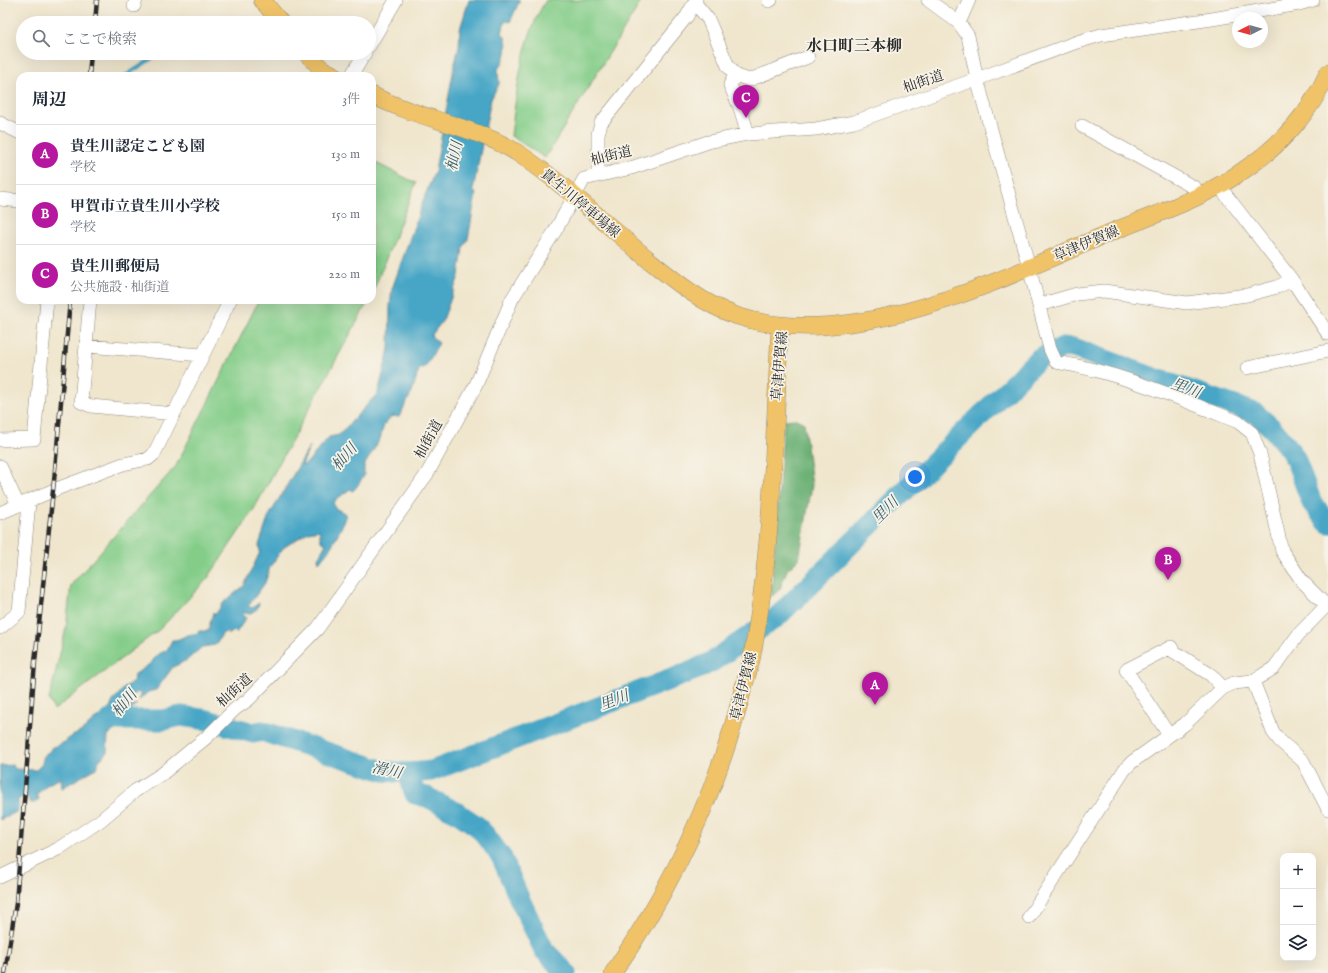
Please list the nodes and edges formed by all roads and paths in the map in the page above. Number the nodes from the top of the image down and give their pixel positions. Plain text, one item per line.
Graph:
1 (262, 0) edge
2 (396, 0) edge
3 (928, 0) edge
4 (969, 0) edge
5 (1313, 0) edge
6 (695, 2) edge
7 (275, 16) edge
8 (959, 23) junction
9 (376, 34) edge
10 (808, 57) dead end
11 (313, 60) edge
12 (361, 60) edge
13 (328, 72) edge
14 (353, 72) edge
15 (735, 75) junction
16 (1328, 75) edge
17 (977, 79) junction
18 (376, 97) edge
19 (0, 123) edge
20 (1082, 126) dead end
21 (16, 131) edge
22 (748, 134) junction
23 (598, 175) junction
24 (1219, 186) junction
25 (1199, 195) junction
26 (574, 196) junction
27 (0, 199) edge
28 (16, 201) edge
29 (1029, 267) junction
30 (1292, 280) junction
31 (47, 304) edge
32 (90, 304) edge
33 (228, 304) edge
34 (1039, 305) junction
35 (780, 325) junction
36 (1328, 334) edge
37 (86, 346) junction
38 (1328, 351) edge
39 (202, 355) junction
40 (1247, 368) dead end
41 (174, 414) junction
42 (0, 440) edge
43 (0, 466) edge
44 (24, 504) junction
45 (0, 513) edge
46 (1327, 607) edge
47 (0, 628) edge
48 (1253, 681) junction
49 (1222, 688) junction
50 (1169, 735) junction
51 (1328, 809) edge
52 (0, 877) edge
53 (1029, 918) dead end
54 (613, 973) edge

1 - 7 main road
2 - 9 street
3 - 8 street
4 - 8 street
5 - 17 street, 杣街道
6 - 15 street
6 - 23 street
8 - 17 street
10 - 15 street
11 - 13 main road
12 - 14 street
15 - 22 street
16 - 24 main road, 草津伊賀線
17 - 22 street, 杣街道
17 - 29 street
18 - 26 main road, 貴生川停車場線
19 - 21 street
20 - 25 street
22 - 23 street, 杣街道
23 - 26 street, 杣街道
24 - 25 main road, 草津伊賀線
24 - 30 street
25 - 29 main road, 草津伊賀線
26 - 35 main road, 貴生川停車場線
26 - 52 street, 杣街道
27 - 28 street
29 - 34 street
29 - 35 main road, 草津伊賀線
30 - 34 street
30 - 36 street
31 - 42 street
32 - 37 street
33 - 39 street
34 - 46 street
35 - 54 main road, 草津伊賀線
37 - 39 street
37 - 41 street
38 - 40 street
39 - 41 street
41 - 44 street
43 - 44 street
44 - 45 street
44 - 47 street
46 - 48 street
48 - 49 street
48 - 51 street
49 - 50 street
49 - 50 street
50 - 53 street

